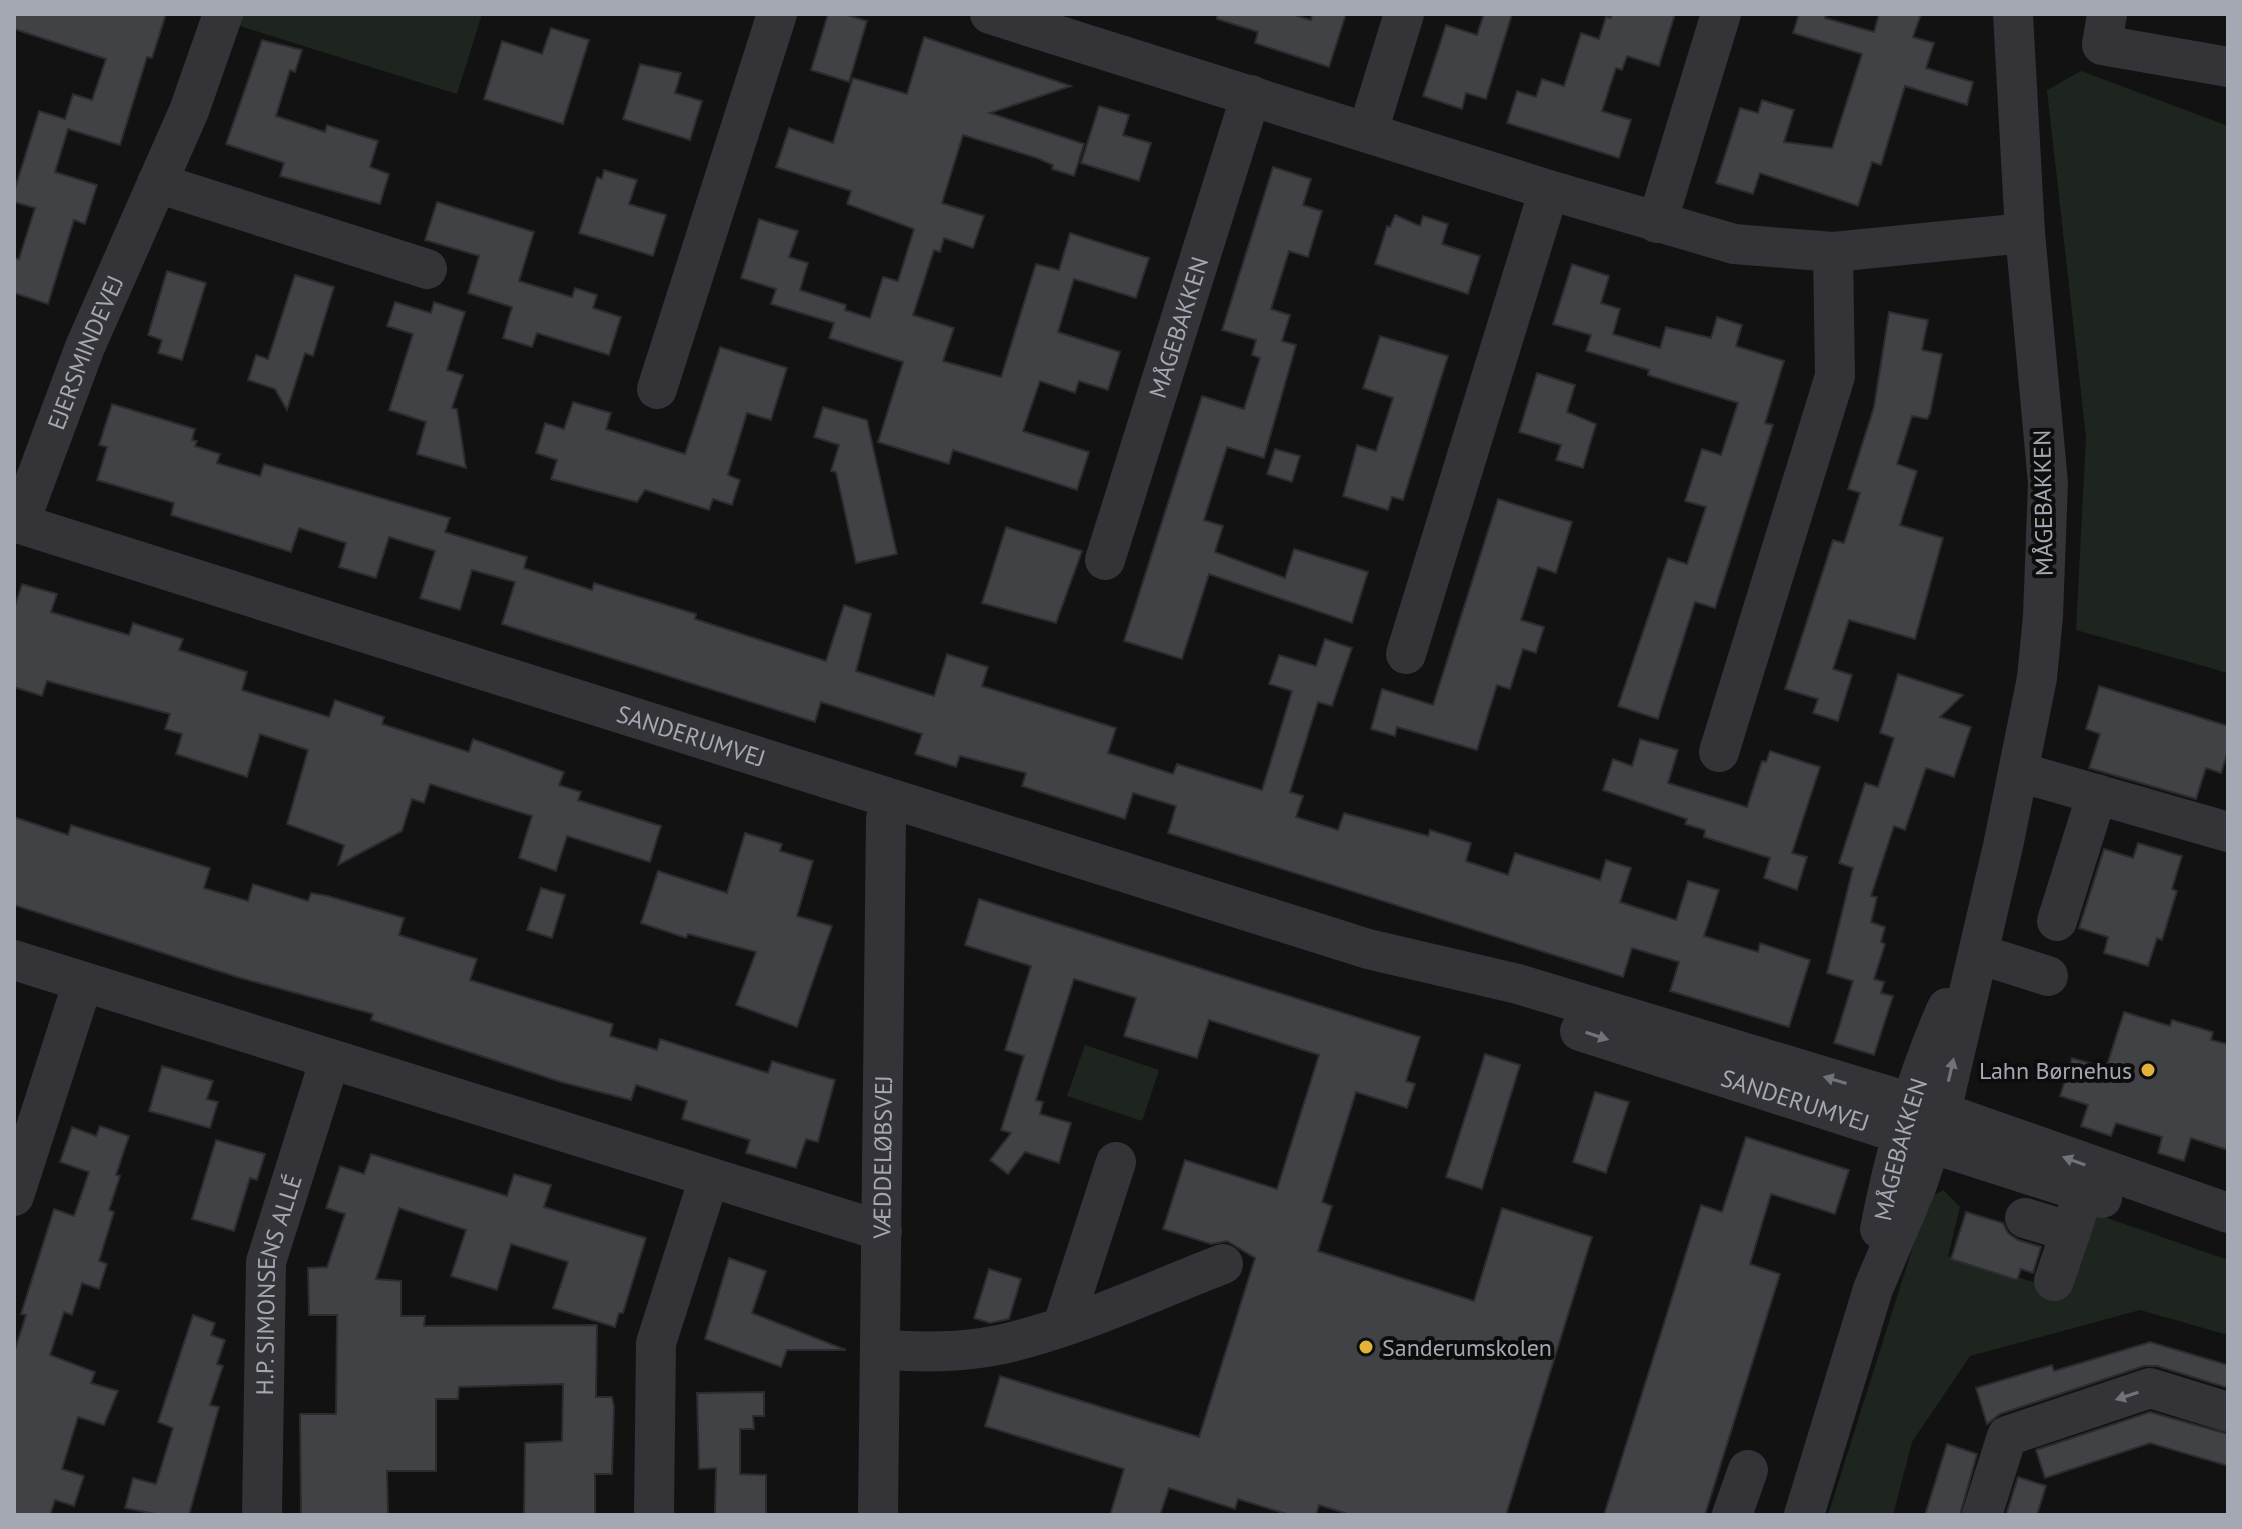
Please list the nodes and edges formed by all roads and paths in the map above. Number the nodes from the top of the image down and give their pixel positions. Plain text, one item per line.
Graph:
1 (223, 14) edge
2 (777, 14) edge
3 (990, 14) edge
4 (1404, 14) edge
5 (1721, 14) edge
6 (2013, 14) edge
7 (2107, 14) edge
8 (1090, 29) edge
9 (2228, 67) edge
10 (1251, 95) junction
11 (1368, 131) junction
12 (157, 183) junction
13 (1549, 190) junction
14 (1657, 223) junction
15 (2025, 233) junction
16 (1833, 252) junction
17 (427, 269) dead end
18 (657, 389) dead end
19 (16, 523) edge
20 (1105, 560) dead end
21 (1406, 654) dead end
22 (1719, 752) dead end
23 (2019, 772) junction
24 (2097, 794) junction
25 (893, 800) junction
26 (2228, 832) edge
27 (2057, 921) dead end
28 (1981, 941) junction
29 (14, 960) edge
30 (2048, 976) dead end
31 (83, 982) junction
32 (330, 1059) junction
33 (1920, 1124) junction
34 (1116, 1162) dead end
35 (709, 1178) junction
36 (2084, 1192) junction
37 (14, 1196) edge
38 (2228, 1213) edge
39 (2025, 1218) dead end
40 (882, 1231) junction
41 (2071, 1232) junction
42 (2228, 1236) edge
43 (1223, 1264) dead end
44 (2054, 1281) dead end
45 (1063, 1325) junction
46 (882, 1350) junction
47 (2228, 1412) edge
48 (1748, 1470) dead end
49 (262, 1515) edge
50 (654, 1515) edge
51 (878, 1515) edge
52 (1732, 1515) edge
53 (1804, 1515) edge
54 (1982, 1515) edge

1 - 12 street, EJERSMINDEVEJ
2 - 18 street
3 - 8 street
4 - 11 street
5 - 14 street
6 - 15 street, MÅGEBAKKEN
7 - 9 street
8 - 10 street
10 - 11 street
10 - 20 street, MÅGEBAKKEN
11 - 13 street
12 - 17 street
12 - 19 street, EJERSMINDEVEJ
13 - 14 street
13 - 21 street
14 - 16 street
15 - 16 street
15 - 23 street, MÅGEBAKKEN
16 - 22 street
19 - 25 street, SANDERUMVEJ
23 - 24 street
23 - 28 street, MÅGEBAKKEN
24 - 26 street
24 - 27 street
25 - 33 street, SANDERUMVEJ
25 - 40 street, VÆDDELØBSVEJ
28 - 30 street
28 - 33 street, MÅGEBAKKEN
29 - 31 street
31 - 32 street
31 - 37 street
32 - 35 street
32 - 49 street, H.P. SIMONSENS ALLÉ
33 - 36 street, SANDERUMVEJ
38 -> 33 street, SANDERUMVEJ
33 - 53 street, MÅGEBAKKEN
34 - 45 street
35 - 40 street
35 - 50 street
36 - 41 street
36 - 42 street, SANDERUMVEJ
39 - 41 street
40 - 46 street, VÆDDELØBSVEJ
41 - 44 street
43 - 45 street
45 - 46 street
46 - 51 street, VÆDDELØBSVEJ
47 -> 54 street
48 - 52 street

